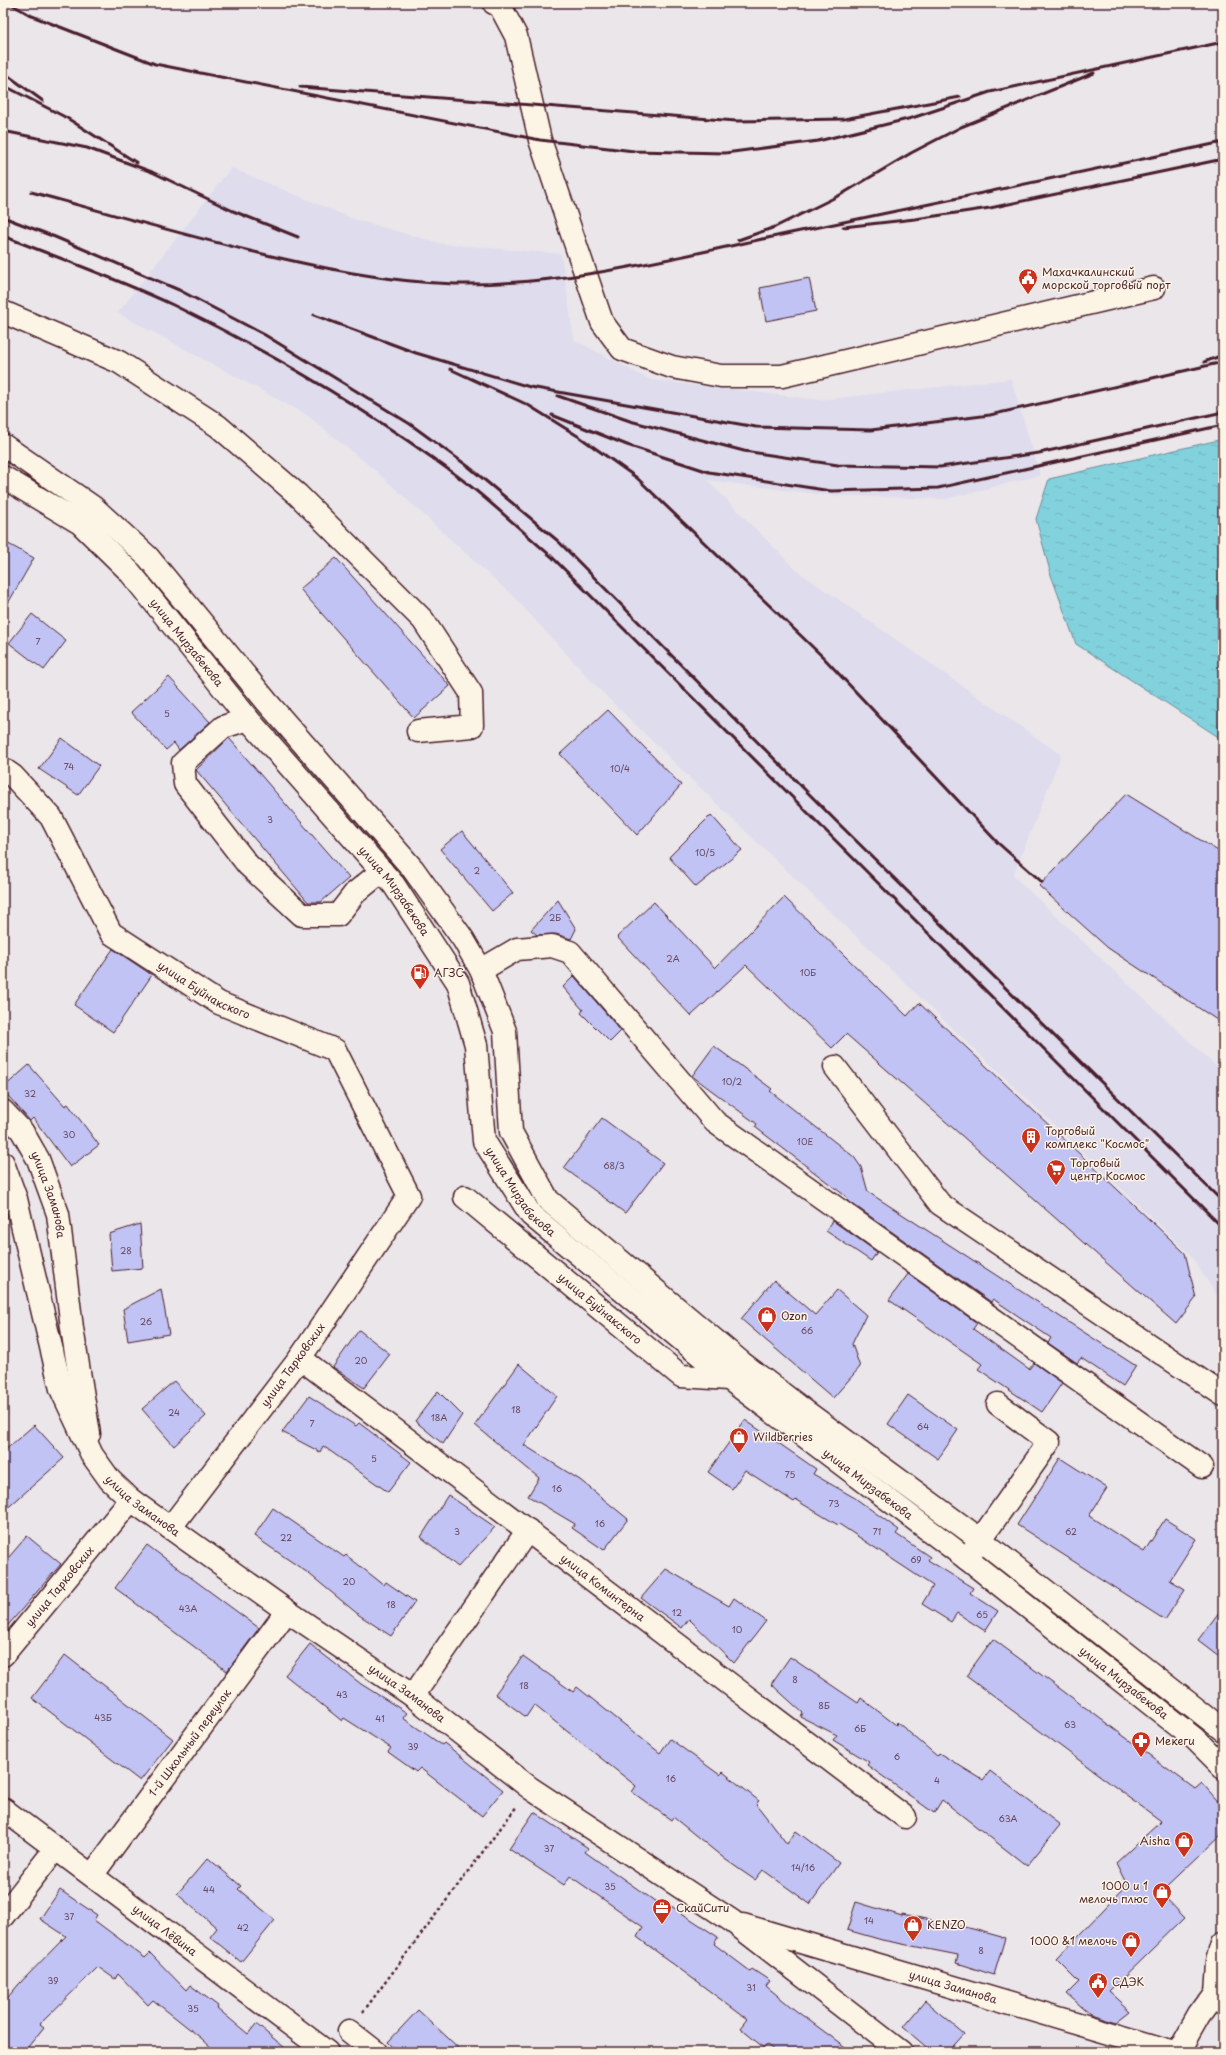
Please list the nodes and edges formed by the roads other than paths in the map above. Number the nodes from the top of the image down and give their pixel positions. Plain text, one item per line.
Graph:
1 (494, 3) edge
2 (1154, 288) dead end
3 (3, 312) edge
4 (3, 445) edge
5 (3, 476) edge
6 (248, 719) junction
7 (418, 731) dead end
8 (3, 769) edge
9 (382, 871) junction
10 (481, 970) junction
11 (835, 1067) dead end
12 (3, 1111) edge
13 (3, 1163) edge
14 (409, 1196) joint
15 (465, 1197) dead end
16 (300, 1358) junction
17 (742, 1363) junction
18 (729, 1379) junction
19 (1223, 1395) edge
20 (998, 1404) dead end
21 (92, 1455) junction
22 (1202, 1467) dead end
23 (131, 1500) junction
24 (170, 1528) junction
25 (528, 1530) junction
26 (981, 1540) junction
27 (967, 1559) junction
28 (287, 1610) junction
29 (3, 1655) edge
30 (413, 1696) junction
31 (1223, 1730) edge
32 (1223, 1767) edge
33 (3, 1808) edge
34 (905, 1817) dead end
35 (56, 1848) junction
36 (93, 1874) junction
37 (3, 1916) edge
38 (732, 1921) junction
39 (1223, 1944) edge
40 (1220, 1998) edge
41 (349, 2031) road end
42 (327, 2052) edge
43 (376, 2052) edge
44 (902, 2052) edge
45 (1174, 2052) edge
46 (1178, 2052) edge

1 - 2 street
3 - 7 street
4 - 10 street, улица Мирзабекова
5 - 6 street, улица Мирзабекова
6 - 9 street, улица Мирзабекова
6 - 9 street
8 - 14 street, улица Буйнакского
9 - 18 street, улица Мирзабекова
10 - 17 street, улица Мирзабекова
10 - 22 street
11 - 19 street
12 - 21 street, улица Заманова
13 - 21 street, улица Заманова
14 - 16 street, улица Тарковских
15 - 18 street, улица Буйнакского
16 - 24 street, улица Тарковских
16 - 25 street, улица Коминтерна
17 - 18 street
17 - 26 street, улица Мирзабекова
18 - 27 street, улица Мирзабекова
20 - 26 street
21 - 23 street, улица Заманова
23 - 24 street, улица Заманова
23 - 29 street, улица Тарковских
24 - 28 street, улица Заманова
25 - 30 street
25 - 34 street, улица Коминтерна
26 - 27 street
26 - 31 street, улица Мирзабекова
27 - 32 street, улица Мирзабекова
28 - 30 street, улица Заманова
28 - 36 street, 1-й Школьный переулок
30 - 38 street, улица Заманова
33 - 35 street, улица Лёвина
35 - 36 street, улица Лёвина
35 - 37 street
36 - 42 street, улица Лёвина
38 - 44 street, улица Заманова
38 - 45 street, улица Заманова
39 - 40 street
40 - 46 street
41 - 43 street

